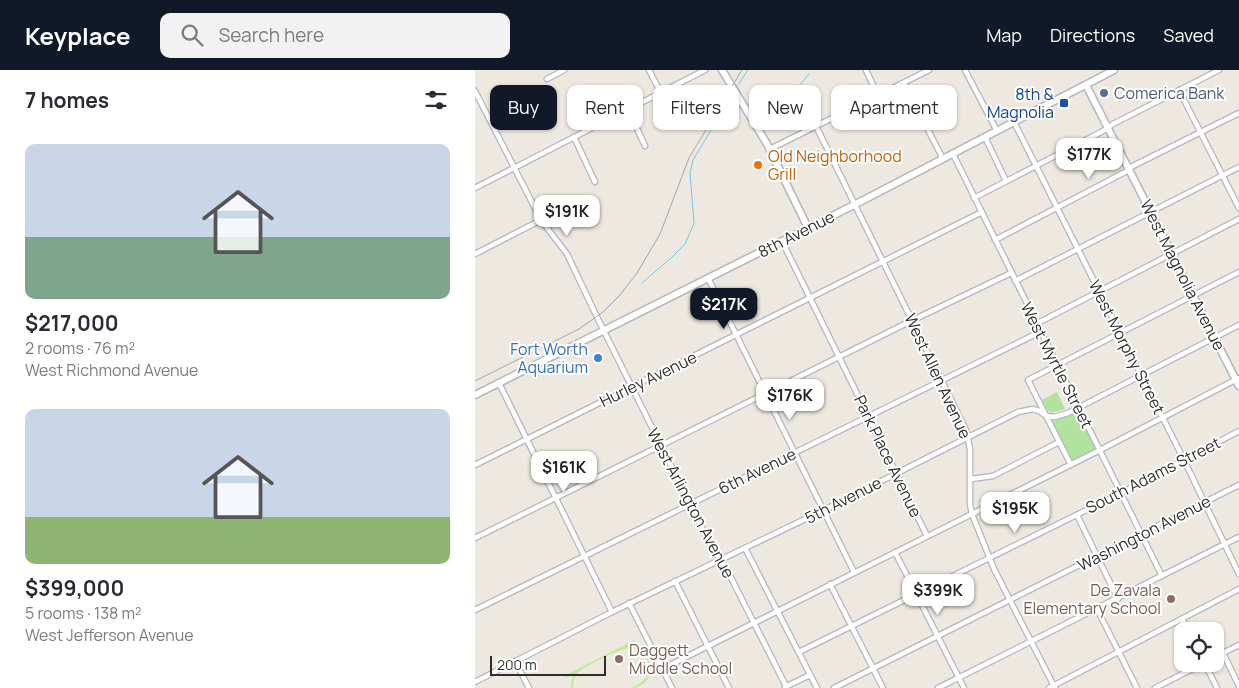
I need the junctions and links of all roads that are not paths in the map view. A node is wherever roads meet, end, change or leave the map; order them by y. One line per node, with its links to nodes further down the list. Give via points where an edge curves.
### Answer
1 (564, 70): 10 (street)
2 (649, 70): 12 (street)
3 (705, 70): 13 (street)
4 (722, 70): 31 (main road)
5 (866, 70): 14 (street)
6 (929, 70): 11 (street)
7 (965, 70): 26 (street)
8 (1114, 70): 16 (main road, 8th Avenue)
9 (1219, 70): 17 (street)
10 (547, 79)
11 (904, 83): 15 (street); 33 (street)
12 (657, 85)
13 (675, 85)
14 (873, 85)
15 (900, 85)
16 (1085, 85): 20 (main road, 8th Avenue); 21 (main road, West Magnolia Avenue)
17 (1179, 90): 21 (street); 27 (street)
18 (475, 91): 36 (street, West Arlington Avenue)
19 (1239, 113): 27 (street)
20 (1014, 122): 26 (main road, 8th Avenue); 34 (street, West Morphy Street)
21 (1107, 128): 34 (street); 37 (main road, West Magnolia Avenue)
22 (588, 130): 28 (street)
23 (638, 130): 30 (street)
24 (808, 130): 31 (street)
25 (818, 130): 43 (street, West Allen Avenue)
26 (997, 131): 29 (main road, 8th Avenue)
27 (1201, 132): 37 (street); 38 (street)
28 (574, 137): 36 (street); 40 (street)
29 (985, 137): 32 (main road, 8th Avenue); 39 (street)
30 (645, 146)
31 (770, 150): 50 (main road)
32 (953, 154): 33 (main road, 8th Avenue); 42 (street, West Myrtle Street)
33 (943, 159): 43 (main road, 8th Avenue)
34 (1036, 166): 39 (street); 44 (street, West Morphy Street)
35 (1239, 167): 38 (street)
36 (514, 168): 41 (street); 49 (street, West Arlington Avenue)
37 (1129, 170): 44 (street); 47 (main road, West Magnolia Avenue)
38 (1222, 176): 45 (street); 47 (street)
39 (1006, 181): 42 (street)
40 (595, 182)
41 (475, 188)
42 (974, 198): 46 (street, West Myrtle Street)
43 (855, 204): 50 (main road, 8th Avenue); 56 (street, West Allen Avenue)
44 (1057, 207): 51 (street); 53 (street, West Morphy Street)
45 (1239, 208)
46 (982, 212): 51 (street, West Myrtle Street); 56 (street, Hurley Avenue)
47 (1151, 212): 53 (street); 54 (main road, West Magnolia Avenue)
48 (1239, 219): 54 (street)
49 (541, 220): 55 (street); 67 (street, West Arlington Avenue, via 567,254)
50 (808, 228): 52 (main road, 8th Avenue)
51 (995, 240): 58 (street, West Myrtle Street)
52 (782, 241): 59 (main road, 8th Avenue); 63 (street, Park Place Avenue)
53 (1078, 249): 60 (street); 61 (street, West Morphy Street)
54 (1172, 253): 61 (street); 62 (main road, West Magnolia Avenue)
55 (475, 254)
56 (884, 262): 63 (street, Hurley Avenue); 64 (street, West Allen Avenue)
57 (1239, 272): 62 (street)
58 (1011, 273): 60 (street, West Myrtle Street); 64 (street)
59 (709, 278): 67 (main road, 8th Avenue); 70 (street)
60 (1015, 281): 65 (street, West Myrtle Street)
61 (1099, 290): 65 (street); 69 (street, West Morphy Street)
62 (1193, 296): 69 (street); 71 (main road, West Magnolia Avenue)
63 (810, 298): 70 (street, Hurley Avenue); 72 (street, Park Place Avenue)
64 (913, 320): 72 (street); 75 (street, West Allen Avenue)
65 (1036, 324): 68 (street, West Myrtle Street)
66 (1239, 325): 71 (street, 5th Avenue)
67 (603, 330): 77 (main road, 8th Avenue); 78 (street, West Arlington Avenue)
68 (1040, 332): 73 (street, West Myrtle Street); 75 (street, 6th Avenue)
69 (1120, 333): 73 (street); 74 (street, West Morphy Street)
70 (737, 335): 78 (street, Hurley Avenue); 79 (street)
71 (1215, 338): 74 (street, 5th Avenue); 76 (main road, West Magnolia Avenue)
72 (839, 357): 79 (street); 82 (street, Park Place Avenue)
73 (1057, 365): 81 (street, West Myrtle Street); 83 (street, via 1028,380)
74 (1141, 375): 81 (street, 5th Avenue); 84 (street, West Morphy Street)
75 (942, 380): 82 (street, 6th Avenue); 86 (street, West Allen Avenue)
76 (1238, 381): 84 (street)
77 (499, 382): 80 (main road, 8th Avenue); 87 (street)
78 (631, 387): 87 (street, Hurley Avenue); 89 (street, West Arlington Avenue)
79 (766, 393): 89 (street); 91 (street)
80 (475, 395)
81 (1079, 408): 83 (street, 5th Avenue, via 1061,416); 90 (street, West Myrtle Street)
82 (868, 416): 91 (street, 6th Avenue); 95 (street, Park Place Avenue)
83 (1046, 416): 86 (street, 5th Avenue, via 1039,411 1018,412); 88 (street)
84 (1163, 417): 90 (street); 92 (street, West Morphy Street)
85 (1239, 431): 92 (street, South Adams Street)
86 (968, 438): 95 (street, 5th Avenue); 96 (street, West Allen Avenue)
87 (527, 439): 94 (street, Hurley Avenue); 99 (street)
88 (1059, 442): 93 (street); 96 (street, via 993,476)
89 (661, 445): 99 (street); 101 (street, West Arlington Avenue)
90 (1100, 450): 93 (street); 98 (street, West Myrtle Street)
91 (795, 452): 101 (street, 6th Avenue); 102 (street)
92 (1184, 460): 98 (street, South Adams Street); 100 (street, West Morphy Street)
93 (1071, 464): 103 (street)
94 (475, 465)
95 (896, 473): 102 (street, 5th Avenue); 106 (street, Park Place Avenue)
96 (971, 479): 103 (street, West Allen Avenue)
97 (1239, 485): 100 (street, Washington Avenue)
98 (1121, 493): 104 (street, South Adams Street); 105 (street, West Myrtle Street)
99 (555, 498): 108 (street); 112 (street)
100 (1204, 502): 105 (street, Washington Avenue); 109 (street, West Morphy Street)
101 (690, 504): 112 (street, 6th Avenue); 114 (street, West Arlington Avenue, via 715,554)
102 (823, 510): 110 (street, 5th Avenue); 116 (street)
103 (972, 514): 106 (street); 115 (street, West Allen Avenue)
104 (1077, 515): 113 (street); 115 (street, South Adams Street)
105 (1141, 534): 113 (street, Washington Avenue); 118 (street, West Myrtle Street)
106 (927, 536): 111 (street)
107 (1239, 537): 109 (street)
108 (475, 538)
109 (1224, 545): 117 (street, West Morphy Street); 118 (street)
110 (745, 548): 114 (street, 5th Avenue); 128 (street)
111 (895, 552): 116 (street); 122 (street)
112 (585, 556): 127 (street, 6th Avenue); 129 (street)
113 (1097, 557): 123 (street); 124 (street, Washington Avenue)
114 (721, 558): 119 (street, 5th Avenue); 132 (street, West Arlington Avenue)
115 (989, 558): 122 (street, South Adams Street); 124 (street, West Allen Avenue)
116 (854, 572): 120 (street)
117 (1239, 574)
118 (1162, 576): 123 (street)
119 (675, 581): 125 (street, 5th Avenue); 137 (street)
120 (830, 584): 128 (street); 133 (street)
121 (1239, 590): 130 (street)
122 (916, 595): 133 (street, South Adams Street); 134 (street)
123 (1118, 598): 126 (street)
124 (1010, 601): 134 (street, Washington Avenue); 135 (street, West Allen Avenue)
125 (629, 603): 129 (street, 5th Avenue); 144 (street)
126 (1097, 609): 135 (street); 138 (street)
127 (475, 610)
128 (777, 611): 132 (street); 139 (street)
129 (612, 612): 142 (street, 5th Avenue)
130 (1182, 619): 131 (street); 138 (street)
131 (1184, 622)
132 (754, 623): 137 (street); 156 (street, West Arlington Avenue)
133 (852, 627): 139 (street, South Adams Street); 143 (street)
134 (937, 637): 143 (street, Washington Avenue); 148 (street)
135 (1031, 642): 148 (street); 151 (street, West Allen Avenue)
136 (1239, 645): 140 (street)
137 (708, 646): 144 (street); 155 (street)
138 (1118, 651): 151 (street); 162 (street)
139 (799, 652): 147 (street)
140 (1224, 652)
141 (1224, 655): 150 (street)
142 (515, 661): 149 (street, 5th Avenue); 153 (street)
143 (873, 668): 158 (street, Washington Avenue); 159 (street)
144 (662, 669): 154 (street)
145 (1188, 672): 163 (street)
146 (1208, 672): 164 (street)
147 (810, 674): 156 (street); 157 (street)
148 (958, 677): 160 (street); 161 (street)
149 (475, 681): 152 (street)
150 (1239, 686)
151 (1052, 687)
152 (479, 688)
153 (529, 688)
154 (672, 688)
155 (729, 688)
156 (785, 688)
157 (817, 688)
158 (834, 688)
159 (883, 688)
160 (938, 688)
161 (963, 688)
162 (1137, 688)
163 (1155, 688)
164 (1217, 688)

